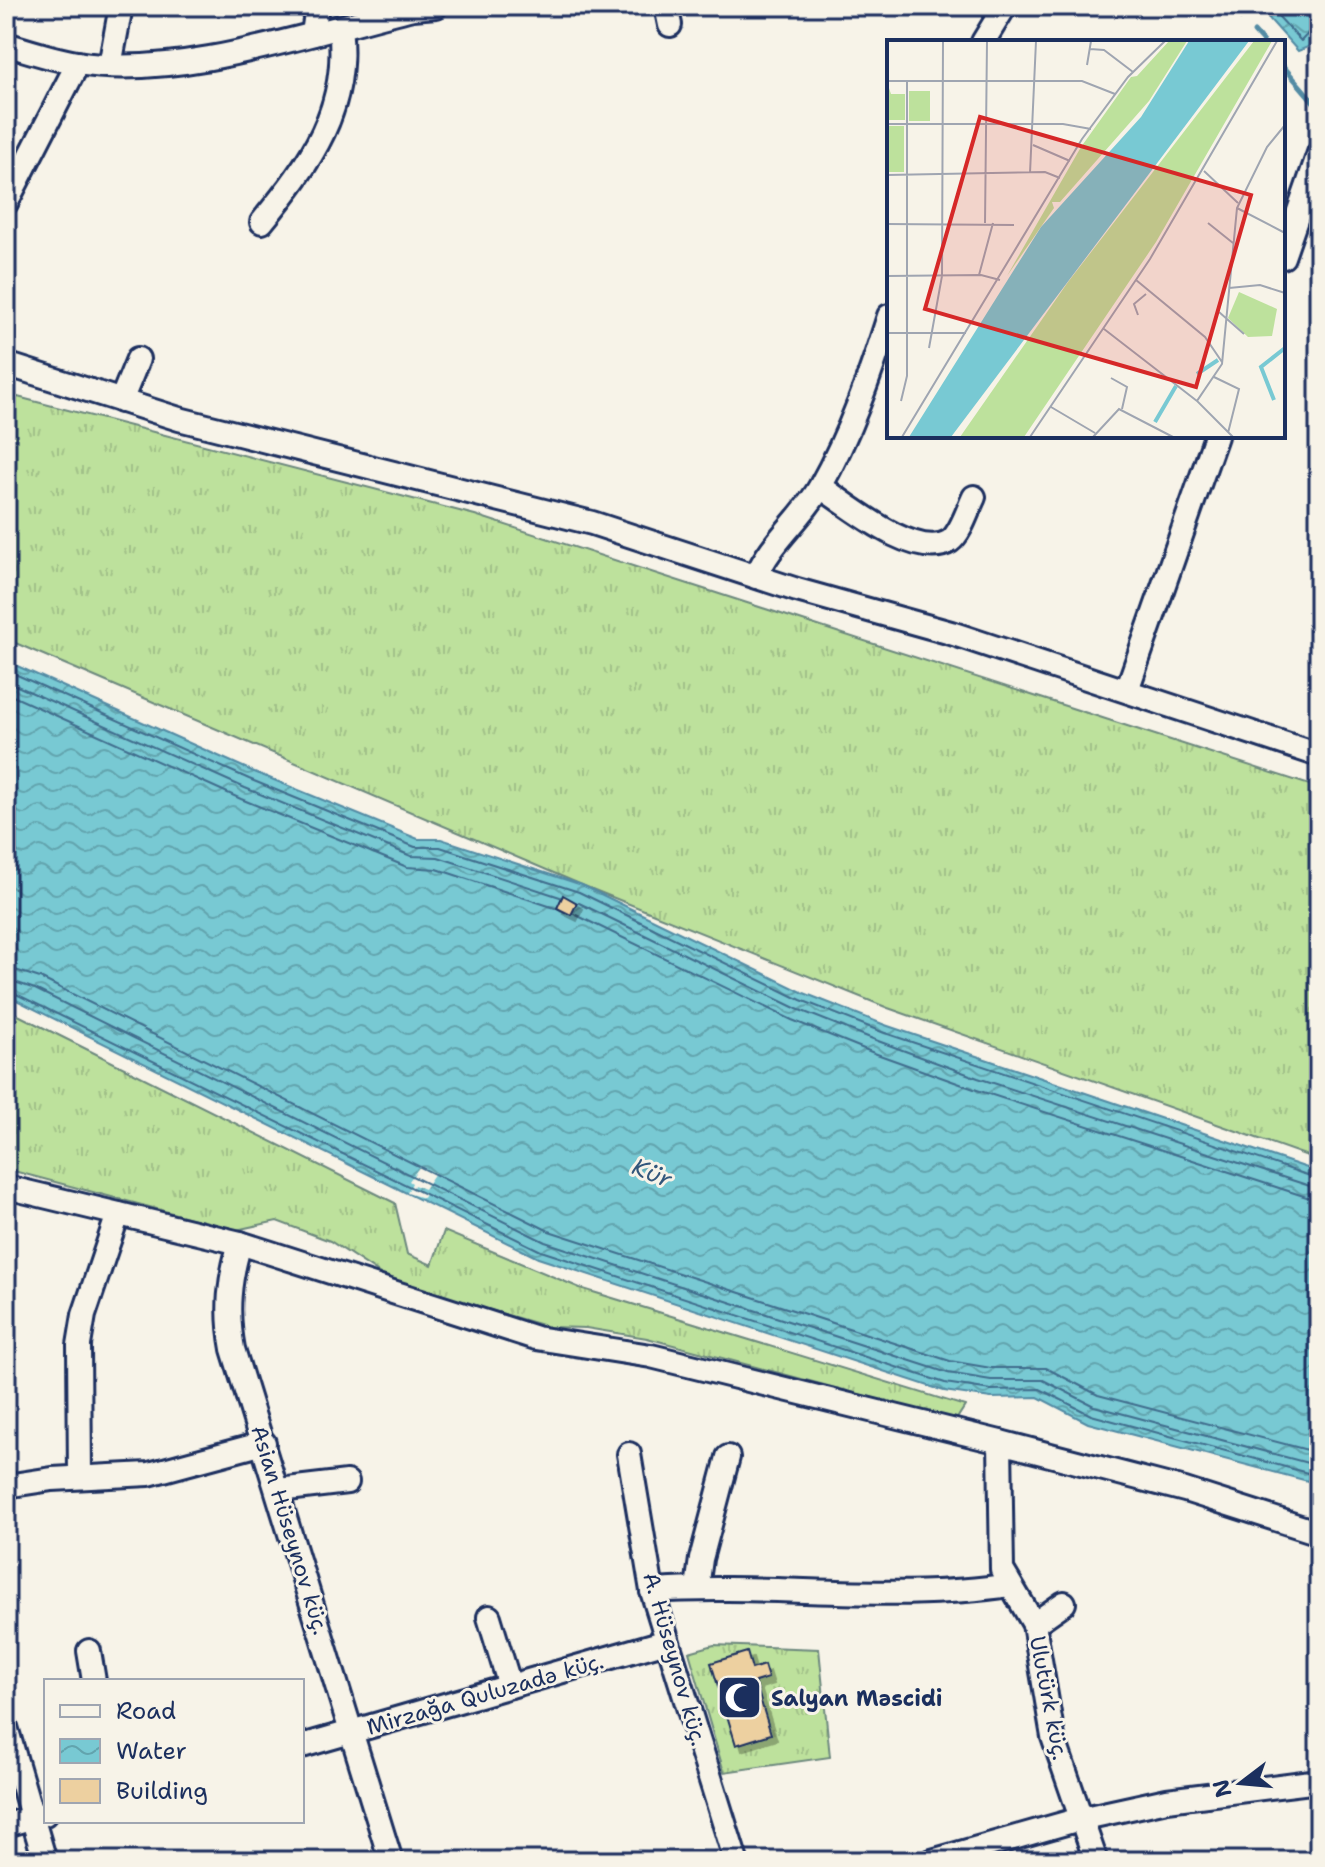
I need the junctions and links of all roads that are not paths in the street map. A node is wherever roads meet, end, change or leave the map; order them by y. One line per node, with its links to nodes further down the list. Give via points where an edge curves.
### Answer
1 (121, 6): 10 (street)
2 (317, 6): 6 (street)
3 (436, 6): 5 (street)
4 (1005, 6): 7 (street)
5 (340, 27): 6 (street); 13 (street, via 343,72 332,115 293,184)
6 (313, 34): 10 (street, via 212,57)
7 (984, 40)
8 (6, 44): 9 (street)
9 (78, 63): 10 (street); 12 (street)
10 (110, 66)
11 (1319, 153): 14 (street)
12 (6, 203)
13 (262, 222)
14 (1285, 251)
15 (887, 322): 20 (street)
16 (138, 359): 18 (street)
17 (6, 364): 18 (street)
18 (121, 401): 22 (street, via 592,523)
19 (1215, 438): 23 (street)
20 (821, 487): 21 (street, via 912,543 946,543 953,538); 22 (street, via 769,552)
21 (974, 497)
22 (756, 577): 23 (street)
23 (1127, 690): 24 (street)
24 (1319, 755)
25 (6, 1187): 26 (street)
26 (118, 1214): 27 (street); 32 (street, via 79,1345)
27 (240, 1243): 28 (street, via 536,1338 651,1356); 29 (street, Asian Hüseynov küç., via 230,1275 229,1327)
28 (1000, 1442): 36 (street, via 1185,1490); 37 (street, Ulutürk küç., via 999,1546)
29 (264, 1443): 32 (street, via 149,1474); 35 (street, Asian Hüseynov küç.)
30 (629, 1454): 39 (street, A. Hüseynov küç.)
31 (728, 1457): 38 (street)
32 (80, 1477): 34 (street)
33 (347, 1482): 35 (street)
34 (6, 1486)
35 (279, 1490): 48 (street, Asian Hüseynov küç.)
36 (1319, 1533)
37 (1010, 1585): 38 (street, via 953,1591); 42 (street, Ulutürk küç.)
38 (697, 1588): 39 (street)
39 (652, 1591): 43 (street, A. Hüseynov küç.)
40 (1064, 1603): 42 (street)
41 (489, 1617): 46 (street)
42 (1034, 1624): 52 (street, Ulutürk küç., via 1053,1737)
43 (667, 1641): 46 (street, Mirzağa Quluzadə küç.); 56 (street, A. Hüseynov küç.)
44 (89, 1651): 45 (street)
45 (94, 1679)
46 (510, 1686): 48 (street, Mirzağa Quluzadə küç.)
47 (6, 1727): 51 (street)
48 (352, 1733): 49 (street, Mirzağa Quluzadə küç.); 55 (street, Asian Hüseynov küç.)
49 (304, 1745)
50 (1319, 1781): 52 (street, via 1167,1800)
51 (39, 1816): 53 (street); 54 (street)
52 (1080, 1819): 57 (street); 58 (street, Ulutürk küç.)
53 (6, 1825)
54 (45, 1861)
55 (391, 1861)
56 (736, 1861)
57 (932, 1861)
58 (1096, 1861)

